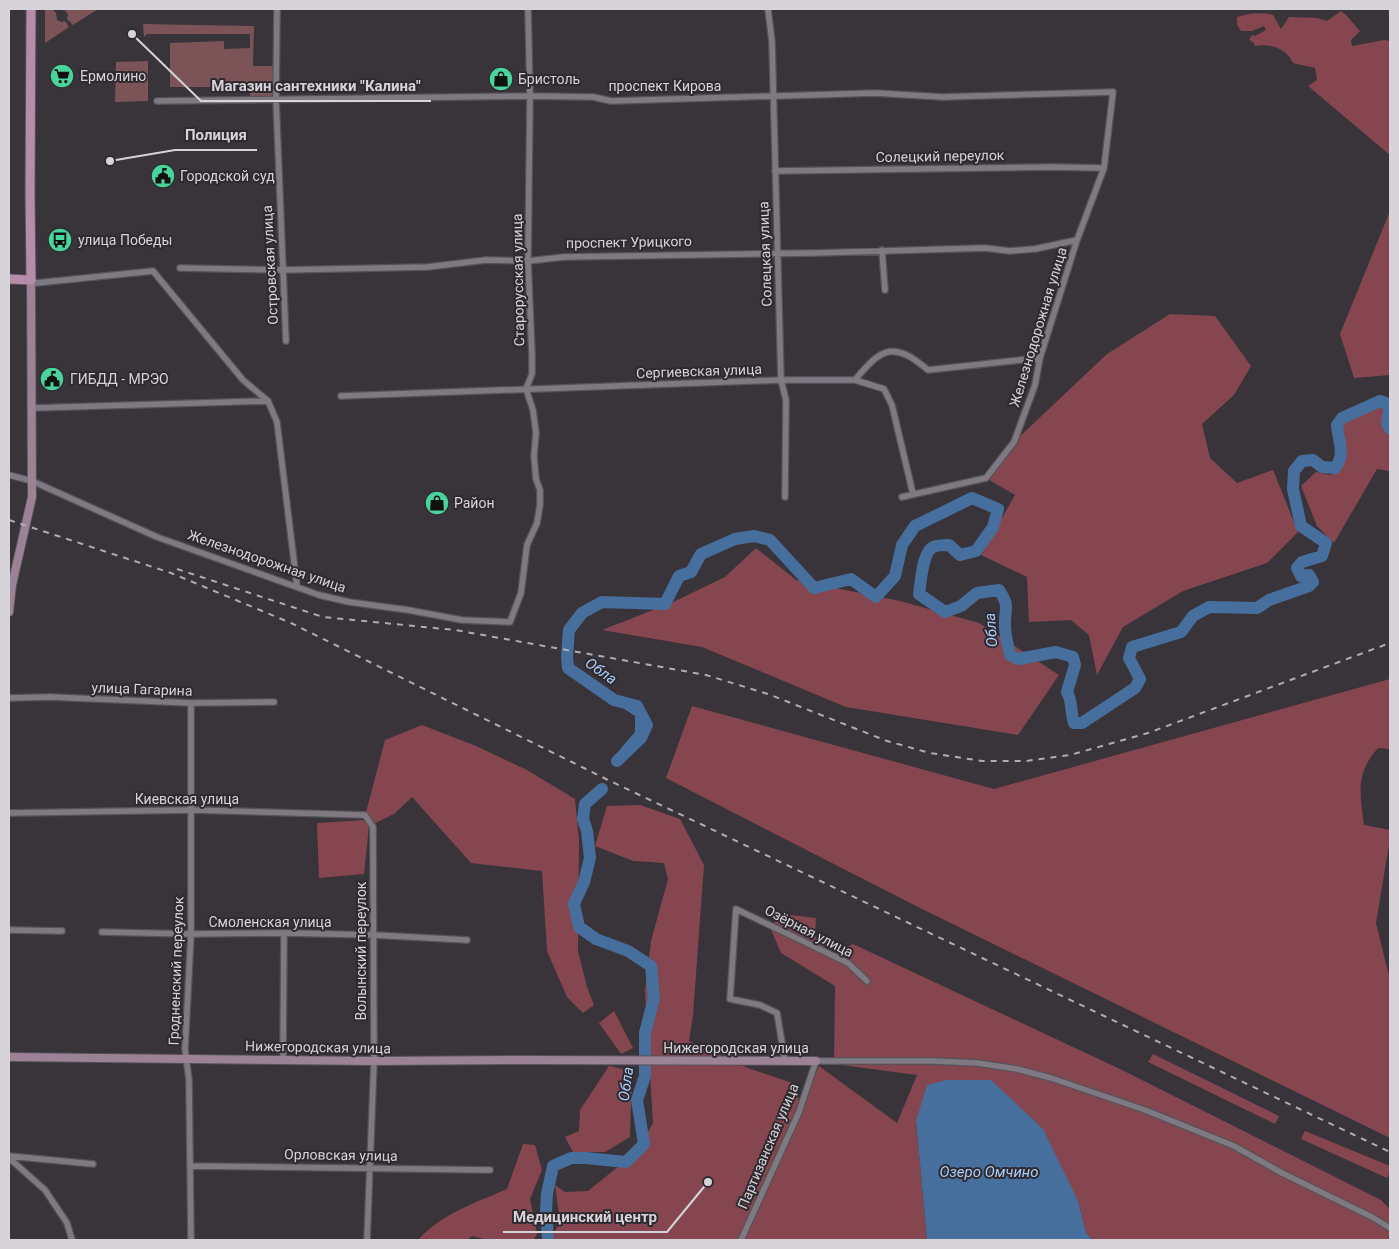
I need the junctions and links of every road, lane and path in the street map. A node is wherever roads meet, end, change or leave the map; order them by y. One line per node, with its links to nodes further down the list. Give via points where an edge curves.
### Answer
1 (31, 9): 19 (main road)
2 (277, 9): 9 (street, Островская улица)
3 (528, 9): 6 (street, Старорусская улица)
4 (768, 9): 7 (street, Солецкая улица)
5 (1113, 92): 7 (street, проспект Кирова); 10 (street, Железнодорожная улица)
6 (530, 96): 7 (street, проспект Кирова, via 593,97 611,101); 9 (street, проспект Кирова); 15 (street, Старорусская улица)
7 (773, 97): 11 (street, Солецкая улица)
8 (157, 100): 9 (street, проспект Кирова)
9 (276, 100): 17 (street, Островская улица)
10 (1104, 168): 11 (street, Солецкий переулок); 12 (street, Железнодорожная улица)
11 (775, 171): 14 (street, Солецкая улица)
12 (1077, 240): 13 (street, проспект Урицкого, via 1010,251 985,248); 22 (street, Железнодорожная улица)
13 (882, 250): 14 (street, проспект Урицкого); 20 (street)
14 (777, 252): 15 (street, проспект Урицкого, via 564,256); 23 (street, Солецкая улица)
15 (528, 261): 17 (street, проспект Урицкого, via 486,260 428,267); 25 (street, Старорусская улица, via 532,374)
16 (180, 268): 17 (street, проспект Урицкого)
17 (282, 270): 21 (street, Островская улица)
18 (9, 279): 19 (main road)
19 (31, 280): 27 (street, via 36,283 153,271 243,380); 28 (street)
20 (885, 290)
21 (286, 341)
22 (1040, 358): 24 (street, via 928,370 900,351 880,354); 31 (street, Железнодорожная улица, via 1035,385 1014,442 986,478)
23 (781, 380): 24 (street, Сергиевская улица); 25 (street, Сергиевская улица); 32 (street, Солецкая улица, via 786,400)
24 (855, 380): 31 (street, Сергиевская улица, via 884,389 892,405)
25 (526, 389): 26 (street, Сергиевская улица); 34 (street, Железнодорожная улица, via 536,433 534,456 540,505 537,523 527,545 521,593 510,622 462,620 349,602)
26 (341, 396)
27 (268, 401): 28 (street); 34 (street, via 277,422)
28 (33, 408): 30 (street)
29 (9, 475): 30 (street, Железнодорожная улица)
30 (32, 481): 34 (street, Железнодорожная улица, via 157,537); 35 (street, via 32,497)
31 (913, 494): 33 (street, Железнодорожная улица)
32 (785, 497)
33 (902, 497)
34 (297, 586)
35 (9, 612)
36 (9, 698): 38 (street, улица Гагарина)
37 (274, 702): 38 (street, улица Гагарина)
38 (191, 703): 39 (street, Гродненский переулок)
39 (192, 810): 40 (street, Киевская улица); 41 (street, Киевская улица); 46 (street, Гродненский переулок)
40 (9, 812)
41 (365, 815): 47 (street, Волынский переулок, via 373,827)
42 (9, 930): 43 (street)
43 (62, 931)
44 (102, 932): 46 (street, Смоленская улица)
45 (284, 933): 46 (street, Смоленская улица); 47 (street, Смоленская улица); 52 (street)
46 (191, 934): 51 (street, Гродненский переулок)
47 (374, 935): 48 (street, Смоленская улица); 53 (street, Волынский переулок)
48 (467, 940)
49 (867, 981): 54 (street, Озёрная улица, via 848,963 736,908 730,998 777,1013)
50 (9, 1057): 51 (street, Нижегородская улица)
51 (185, 1058): 52 (street, Нижегородская улица); 58 (street, Гродненский переулок)
52 (283, 1060): 53 (street, Нижегородская улица)
53 (374, 1061): 54 (street, Нижегородская улица); 59 (street, Волынский переулок)
54 (785, 1061): 55 (street, Нижегородская улица)
55 (816, 1061): 61 (street, via 977,1063 1051,1078 1145,1110 1234,1146); 65 (street, Партизанская улица, via 799,1112)
56 (9, 1157): 57 (street); 62 (street, via 45,1190 66,1223)
57 (93, 1164)
58 (191, 1166): 59 (street, Орловская улица); 63 (street, Гродненский переулок)
59 (371, 1168): 60 (street, Орловская улица); 64 (street, Волынский переулок)
60 (490, 1170)
61 (1390, 1228)
62 (72, 1240)
63 (191, 1240)
64 (367, 1240)
65 (741, 1240)

